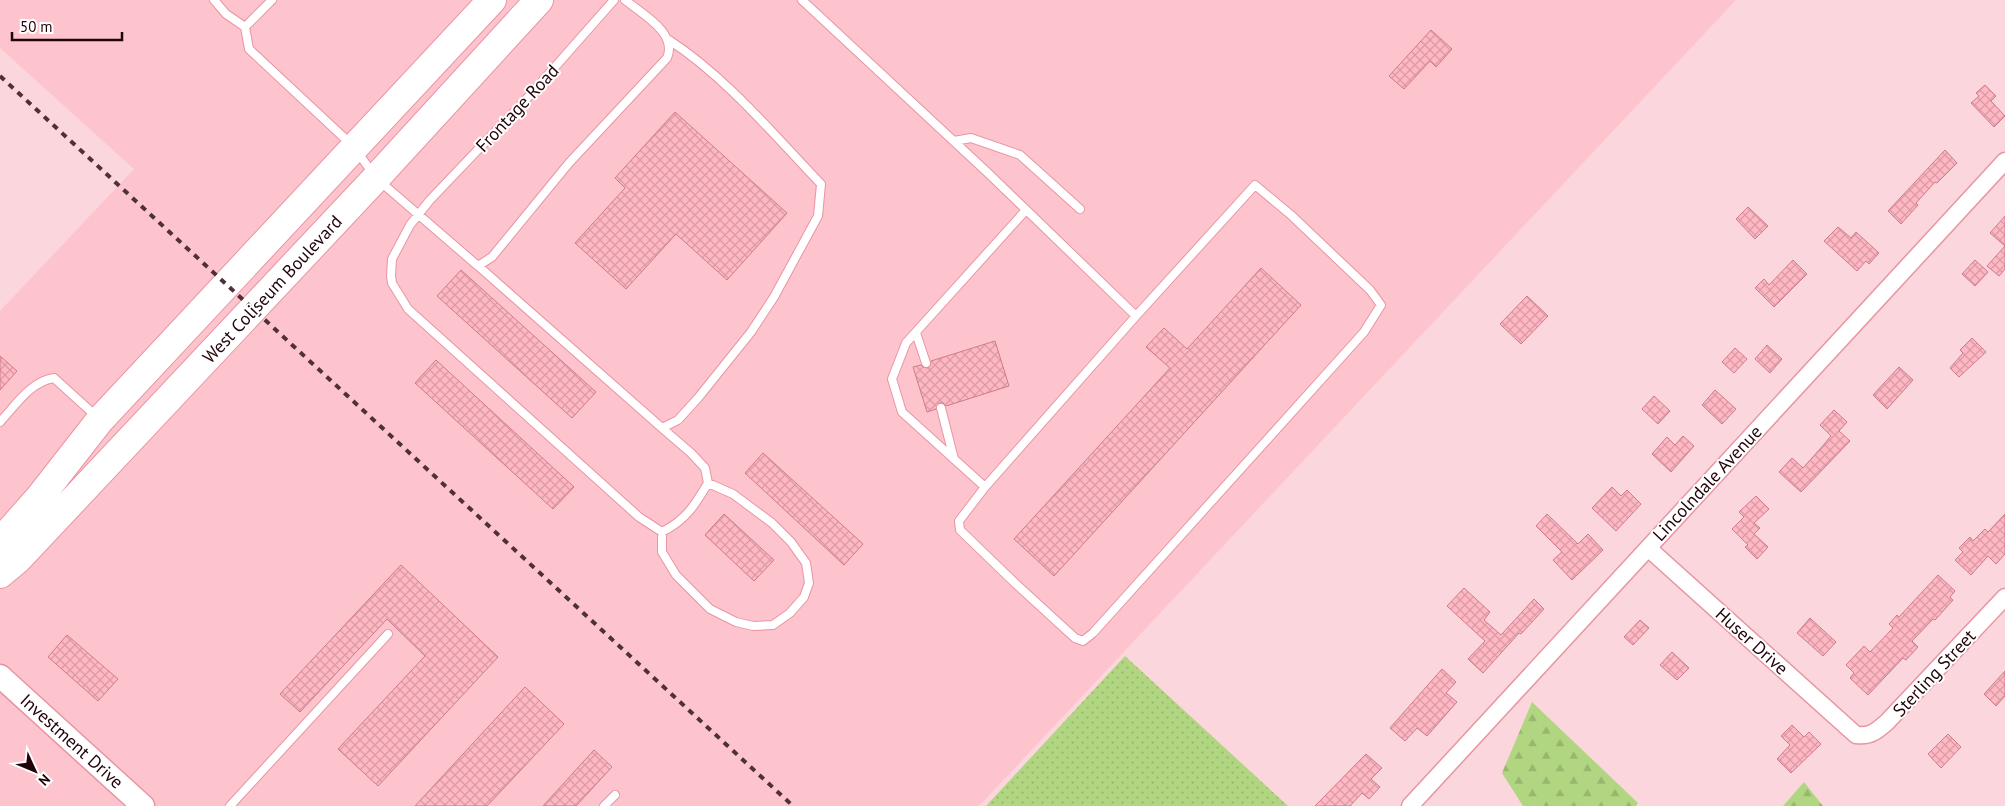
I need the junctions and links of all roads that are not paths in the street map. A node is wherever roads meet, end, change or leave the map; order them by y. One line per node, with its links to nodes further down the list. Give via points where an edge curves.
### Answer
1 (214, 0): 8 (lane, via 226,14)
2 (272, 0): 8 (lane)
3 (492, 0): 11 (highway, West Coliseum Boulevard)
4 (540, 0): 13 (highway, West Coliseum Boulevard)
5 (614, 0): 16 (lane, Frontage Road)
6 (625, 0): 9 (lane, via 662,30)
7 (802, 0): 10 (lane)
8 (245, 26): 11 (lane, via 249,49)
9 (669, 40): 17 (lane, via 671,49 667,58 569,163 492,257 478,266); 24 (lane, via 726,84 822,184 818,216 751,332 678,420)
10 (954, 141): 14 (lane, via 971,138 1020,154); 15 (lane)
11 (354, 147): 13 (lane); 22 (highway, West Coliseum Boulevard)
12 (2005, 161): 30 (street, Lincolndale Avenue)
13 (376, 178): 16 (lane); 31 (highway, West Coliseum Boulevard, via 18,559)
14 (1080, 209)
15 (1026, 210): 18 (lane); 19 (lane)
16 (418, 214): 17 (lane); 28 (lane, Frontage Road, via 392,259 392,283 408,309 639,517)
17 (476, 264): 24 (lane)
18 (1136, 316): 27 (lane); 27 (lane, via 1255,185 1370,290 1381,305 1364,332 1083,641 1075,638 960,530 959,521)
19 (916, 333): 20 (lane); 25 (lane, via 906,343 892,379 902,412)
20 (926, 363)
21 (941, 408): 25 (lane)
22 (100, 420): 23 (lane, via 54,378 44,380 31,389); 29 (highway, West Coliseum Boulevard)
23 (0, 422)
24 (662, 428): 26 (lane, via 705,468)
25 (954, 459): 27 (lane)
26 (708, 483): 28 (lane, via 689,513); 28 (lane, via 733,494 772,523 806,562 809,583 804,597 790,613 772,625 753,626 736,622 710,609 676,575 662,552)
27 (985, 487)
28 (662, 532)
29 (0, 542)
30 (1648, 548): 35 (street, Huser Drive); 40 (street, Lincolndale Avenue)
31 (0, 574)
32 (2005, 597): 35 (street, Sterling Street, via 1887,722 1867,737)
33 (388, 634): 38 (lane)
34 (0, 676): 37 (street, Investment Drive)
35 (1856, 735)
36 (615, 794): 39 (lane)
37 (143, 806)
38 (230, 806)
39 (604, 806)
40 (1410, 806)

